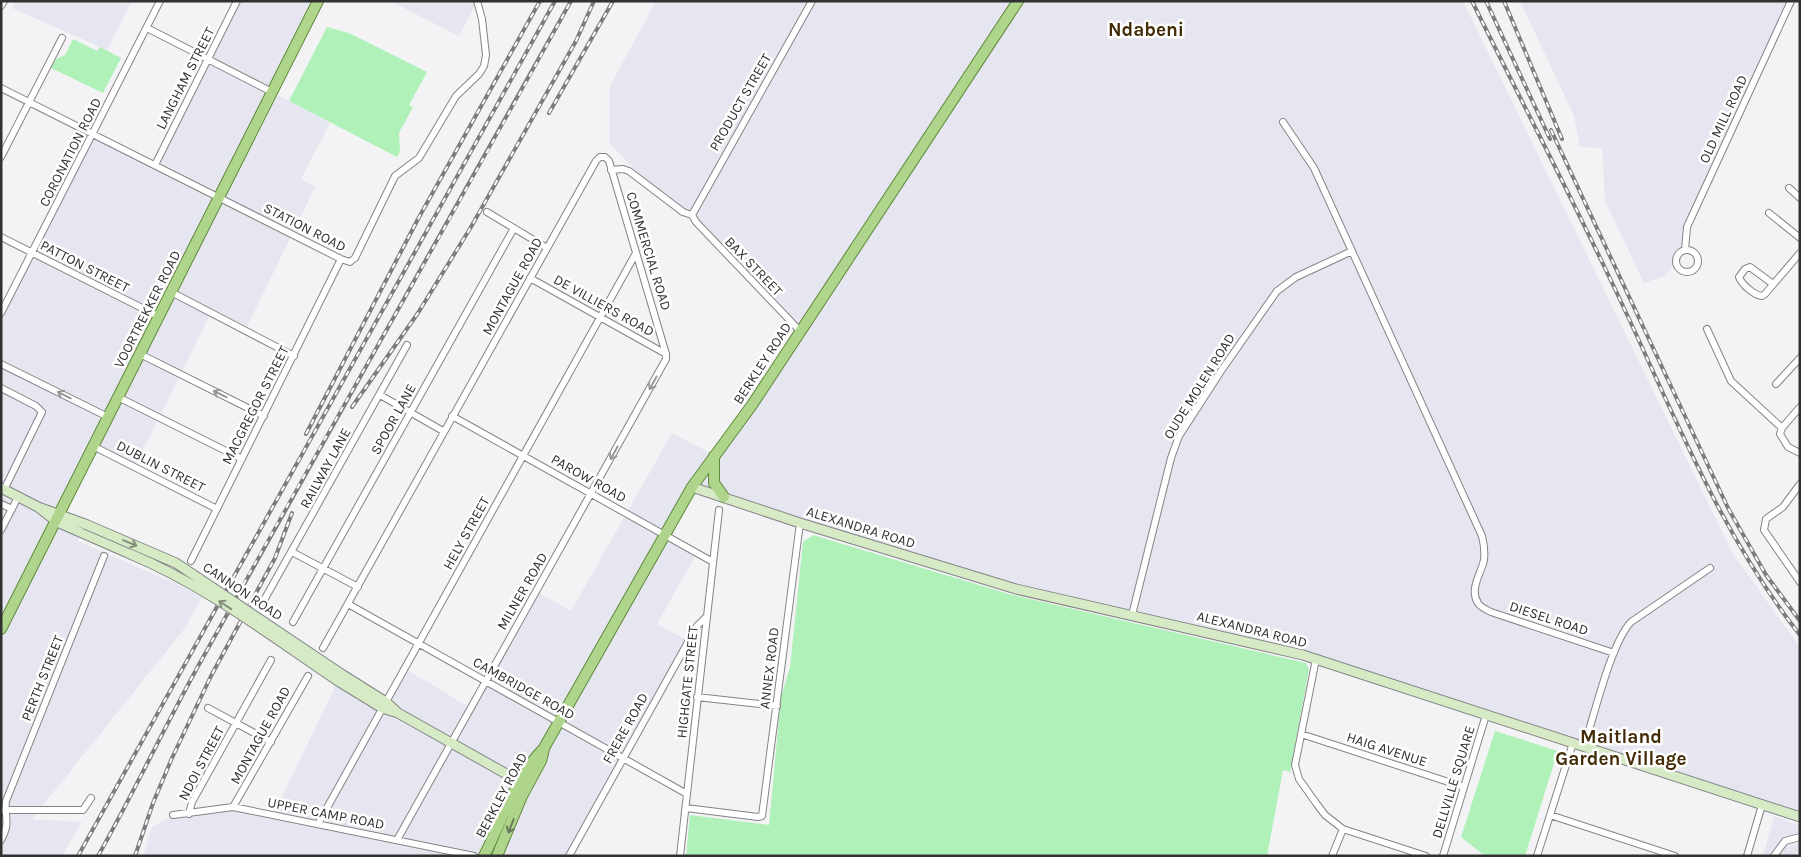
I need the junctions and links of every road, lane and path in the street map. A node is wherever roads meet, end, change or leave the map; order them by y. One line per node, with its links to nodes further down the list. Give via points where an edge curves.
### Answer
1 (4, 1): 9 (street)
2 (160, 1): 10 (street, CORONATION ROAD)
3 (237, 1): 12 (street, LANGHAM STREET)
4 (318, 1): 14 (main road, VOORTREKKER ROAD)
5 (477, 1): 37 (street, STATION ROAD, via 486,55 482,70 454,99 419,158 395,176 354,260)
6 (812, 1): 27 (street, PRODUCT STREET)
7 (1018, 1): 45 (main road, BERKLEY ROAD)
8 (1791, 1): 32 (street, OLD MILL ROAD, via 1688,227)
9 (1, 6)
10 (147, 28): 12 (street); 17 (street, CORONATION ROAD)
11 (62, 38): 15 (street)
12 (208, 60): 14 (street); 20 (street, LANGHAM STREET)
13 (1, 88): 15 (street, STATION ROAD)
14 (272, 92): 23 (main road, VOORTREKKER ROAD)
15 (29, 102): 17 (street, STATION ROAD); 18 (street)
16 (1283, 122): 33 (street, via 1314,168)
17 (92, 134): 20 (street, STATION ROAD); 34 (street, CORONATION ROAD)
18 (1, 157)
19 (605, 157): 21 (street, COMMERCIAL ROAD); 31 (street, MONTAGUE ROAD, via 596,161)
20 (155, 165): 23 (street, STATION ROAD)
21 (611, 170): 27 (street, BAX STREET, via 623,168 630,171 683,212); 36 (street, COMMERCIAL ROAD)
22 (1789, 188): 24 (street)
23 (220, 198): 37 (street, STATION ROAD); 40 (main road, VOORTREKKER ROAD)
24 (1800, 198)
25 (487, 212): 28 (street)
26 (1769, 213): 30 (street)
27 (692, 215): 45 (street, BAX STREET)
28 (514, 228): 31 (street); 57 (street, SPOOR LANE)
29 (1, 237): 34 (street, PATTON STREET)
30 (1800, 238)
31 (547, 248): 38 (street, MONTAGUE ROAD)
32 (1686, 250)
33 (1352, 251): 92 (street, OUDE MOLEN ROAD, via 1296,277 1277,291 1179,436); 98 (street, DIESEL ROAD, via 1482,536 1485,549 1475,585 1478,605)
34 (32, 253): 41 (street, CORONATION ROAD); 42 (street, PATTON STREET)
35 (1800, 253): 39 (street)
36 (636, 254): 43 (street, HELY STREET); 48 (street, COMMERCIAL ROAD)
37 (341, 259): 49 (street, MACGREGOR STREET)
38 (530, 278): 43 (street, DE VILLIERS ROAD); 59 (street, MONTAGUE ROAD)
39 (1772, 284): 39 (street, via 1760,296 1741,282 1740,277 1750,267)
40 (171, 292): 42 (main road, VOORTREKKER ROAD); 49 (street)
41 (1, 313)
42 (158, 316): 47 (main road, VOORTREKKER ROAD)
43 (600, 318): 48 (street, DE VILLIERS ROAD); 66 (street, HELY STREET)
44 (1707, 329): 61 (street, via 1731,381)
45 (800, 331): 65 (main road, BERKLEY ROAD, via 752,405)
46 (407, 345): 54 (street, RAILWAY LANE)
47 (140, 354): 55 (main road, VOORTREKKER ROAD); 58 (street, one-way to 47)
48 (666, 354): 71 (street, MILNER ROAD, one-way to 71)
49 (294, 356): 58 (street, MACGREGOR STREET)
50 (1800, 358): 52 (street)
51 (1, 364): 60 (street, one-way to 51)
52 (1776, 384)
53 (1, 388): 70 (street, via 42,412)
54 (380, 395): 57 (street); 82 (street, RAILWAY LANE)
55 (118, 397): 60 (main road, VOORTREKKER ROAD); 67 (street)
56 (1800, 407): 61 (street)
57 (410, 413): 62 (street); 86 (street, SPOOR LANE)
58 (264, 416): 67 (street, MACGREGOR STREET)
59 (452, 416): 62 (street, MONTAGUE ROAD); 66 (street, PAROW ROAD)
60 (108, 417): 63 (main road, VOORTREKKER ROAD)
61 (1782, 428): 64 (street, via 1782,441)
62 (443, 432): 89 (street, MONTAGUE ROAD)
63 (93, 446): 75 (street, DUBLIN STREET); 78 (main road, VOORTREKKER ROAD)
64 (1800, 453)
65 (714, 455): 69 (main road, BERKLEY ROAD); 73 (main road, via 714,483)
66 (523, 456): 71 (street, PAROW ROAD); 96 (street, HELY STREET)
67 (242, 459): 75 (street, MACGREGOR STREET)
68 (1800, 484): 88 (street, via 1786,503 1766,519 1764,530)
69 (692, 487): 73 (street, ALEXANDRA ROAD); 81 (main road, BERKLEY ROAD)
70 (3, 489): 72 (street, CANNON ROAD)
71 (592, 495): 81 (street, PAROW ROAD); 102 (street, MILNER ROAD)
72 (18, 497): 76 (street); 78 (street, CANNON ROAD)
73 (724, 497): 79 (street, ALEXANDRA ROAD)
74 (1, 504): 76 (street)
75 (217, 508): 84 (street, MACGREGOR STREET)
76 (12, 509): 80 (street)
77 (720, 510): 85 (street, HIGHGATE STREET)
78 (59, 518): 95 (main road, VOORTREKKER ROAD); 104 (street, CANNON ROAD, bridge, via 181,578)
79 (800, 523): 92 (street, ALEXANDRA ROAD, via 1016,588); 105 (street, ANNEX ROAD)
80 (1, 530)
81 (664, 534): 85 (street, PAROW ROAD); 108 (main road, BERKLEY ROAD)
82 (292, 552): 86 (street); 90 (street, RAILWAY LANE)
83 (104, 556): 123 (street, PERTH STREET)
84 (191, 561)
85 (713, 562): 93 (street, HIGHGATE STREET)
86 (324, 568): 89 (street); 94 (street, SPOOR LANE)
87 (1710, 568): 98 (street, via 1631,622 1624,629)
88 (1800, 582)
89 (358, 587): 91 (street, MONTAGUE ROAD)
90 (263, 602)
91 (348, 604): 96 (street, CAMBRIDGE ROAD); 97 (street, MONTAGUE ROAD)
92 (1132, 615): 100 (street, ALEXANDRA ROAD)
93 (707, 616): 103 (street, HIGHGATE STREET); 115 (street, FRERE ROAD, via 697,626)
94 (293, 622)
95 (1, 628)
96 (419, 644): 102 (street, CAMBRIDGE ROAD); 104 (street, HELY STREET)
97 (323, 648)
98 (1614, 652): 114 (street)
99 (271, 660): 109 (street, NDOI STREET)
100 (1316, 660): 107 (street, ALEXANDRA ROAD); 110 (street)
101 (308, 676): 111 (street, MONTAGUE ROAD)
102 (486, 681): 108 (street, CAMBRIDGE ROAD); 113 (street, MILNER ROAD)
103 (698, 697): 105 (street); 118 (street, HIGHGATE STREET)
104 (384, 705): 113 (street, CANNON ROAD); 128 (street, HELY STREET)
105 (777, 706): 122 (street, ANNEX ROAD, via 762,816)
106 (208, 708): 109 (street, NDOI STREET)
107 (1486, 714): 112 (street, ALEXANDRA ROAD); 117 (street, DELLVILLE SQUARE)
108 (559, 722): 115 (street, CAMBRIDGE ROAD); 116 (main road, BERKLEY ROAD, via 544,748 541,761)
109 (236, 724): 111 (street, NDOI STREET); 124 (street, NDOI STREET, via 192,802)
110 (1302, 734): 117 (street, HAIG AVENUE); 129 (street, via 1296,772 1325,814)
111 (270, 742): 121 (street, MONTAGUE ROAD)
112 (1573, 743): 114 (street, ALEXANDRA ROAD); 126 (street)
113 (451, 744): 116 (street, CANNON ROAD); 132 (street, MILNER ROAD)
114 (1584, 747): 120 (street, ALEXANDRA ROAD)
115 (622, 758): 118 (street, CAMBRIDGE ROAD); 136 (street, FRERE ROAD)
116 (524, 784): 134 (main road, BERKLEY ROAD); 135 (main road, BERKLEY ROAD, one-way to 135)
117 (1464, 787): 140 (street, DELLVILLE SQUARE)
118 (687, 794): 122 (street, HIGHGATE STREET)
119 (91, 798): 123 (street, via 83,810)
120 (1762, 805): 127 (street, ALEXANDRA ROAD); 143 (street)
121 (233, 807): 124 (street, UPPER CAMP ROAD); 128 (street, UPPER CAMP ROAD)
122 (686, 808): 137 (street, HIGHGATE STREET)
123 (3, 810): 131 (street, PERTH STREET, via 8,821)
124 (189, 814): 125 (street, UPPER CAMP ROAD)
125 (173, 815)
126 (1550, 815): 141 (street); 142 (street)
127 (1800, 817)
128 (318, 824): 132 (street, UPPER CAMP ROAD)
129 (1343, 829): 138 (street); 139 (street)
130 (1800, 837): 144 (street, via 1785,841)
131 (1, 840)
132 (396, 840): 133 (street, UPPER CAMP ROAD)
133 (474, 856)
134 (484, 856)
135 (497, 856)
136 (569, 856)
137 (680, 856)
138 (1332, 856)
139 (1426, 856)
140 (1443, 856)
141 (1537, 856)
142 (1675, 856)
143 (1747, 856)
144 (1774, 856)

